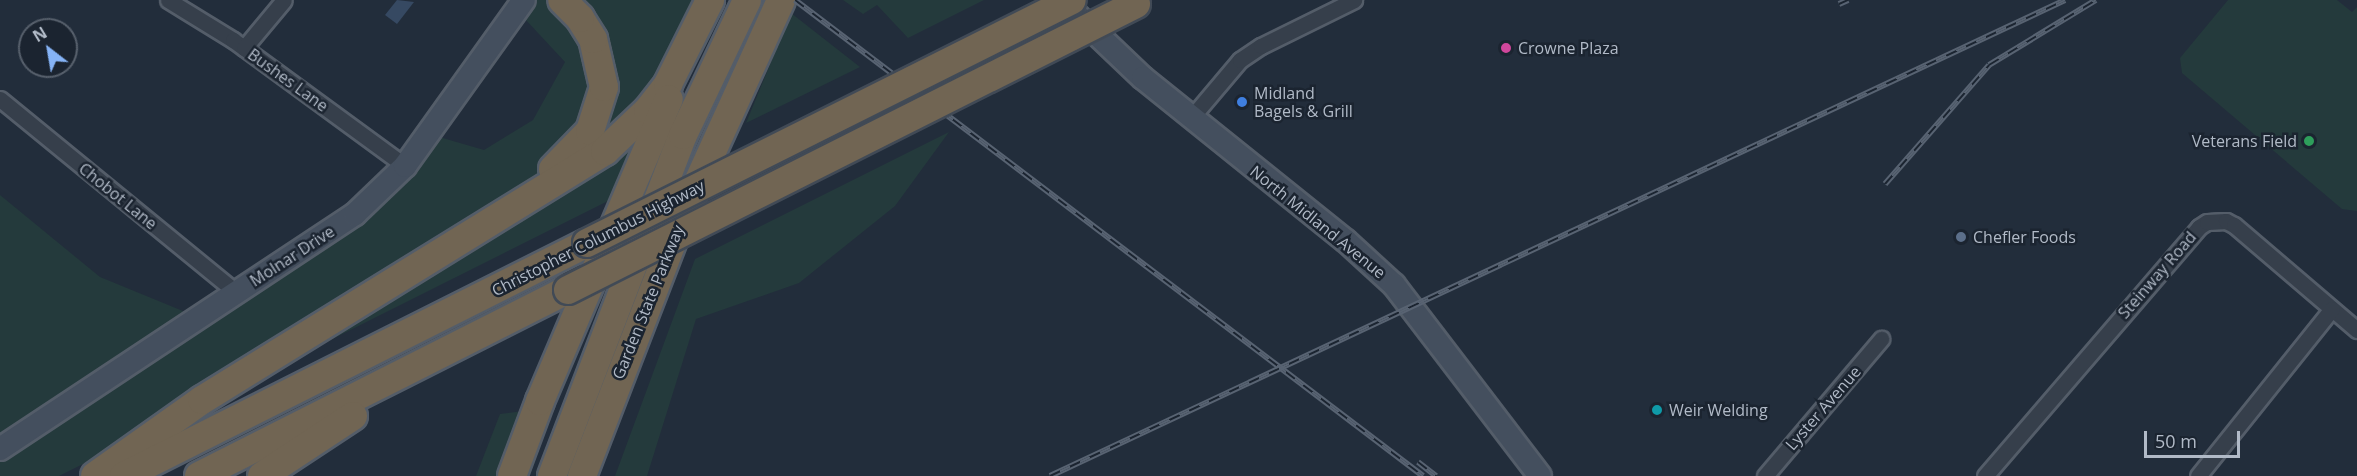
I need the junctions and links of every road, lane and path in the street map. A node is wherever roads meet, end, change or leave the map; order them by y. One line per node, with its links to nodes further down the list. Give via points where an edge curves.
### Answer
1 (168, 0): 12 (street, Bushes Lane)
2 (284, 0): 12 (street)
3 (524, 0): 15 (street, Molnar Drive)
4 (562, 0): 19 (highway, via 580,18 601,63 604,87 590,131 571,154 529,188)
5 (711, 0): 19 (highway, via 668,84 648,110 612,144); 27 (highway, via 561,351)
6 (747, 0): 28 (highway, Garden State Parkway, via 682,135)
7 (781, 0): 29 (highway, Garden State Parkway, via 679,224)
8 (1061, 0): 14 (street, North Midland Avenue)
9 (1072, 0): 24 (highway, Christopher Columbus Highway, bridge)
10 (1354, 0): 14 (street, via 1240,60)
11 (1140, 2): 21 (highway, Christopher Columbus Highway, bridge)
12 (244, 48): 15 (street, Bushes Lane)
13 (0, 99): 16 (street, Chobot Lane)
14 (1191, 118): 30 (street, North Midland Avenue, via 1346,241 1394,285)
15 (405, 166): 16 (street, Molnar Drive, via 355,214)
16 (237, 293): 22 (street, Molnar Drive)
17 (2332, 309): 18 (street, Steinway Road); 32 (street, Steinway Road, via 2234,225 2207,222); 33 (street)
18 (2357, 330)
19 (304, 335): 23 (highway, via 154,432)
20 (1881, 339): 31 (street, Lyster Avenue)
21 (460, 345): 25 (highway, Christopher Columbus Highway); 26 (highway)
22 (0, 450)
23 (94, 476)
24 (124, 476)
25 (199, 476)
26 (262, 476)
27 (512, 476)
28 (552, 476)
29 (582, 476)
30 (1540, 476)
31 (1765, 476)
32 (1985, 476)
33 (2198, 476)

